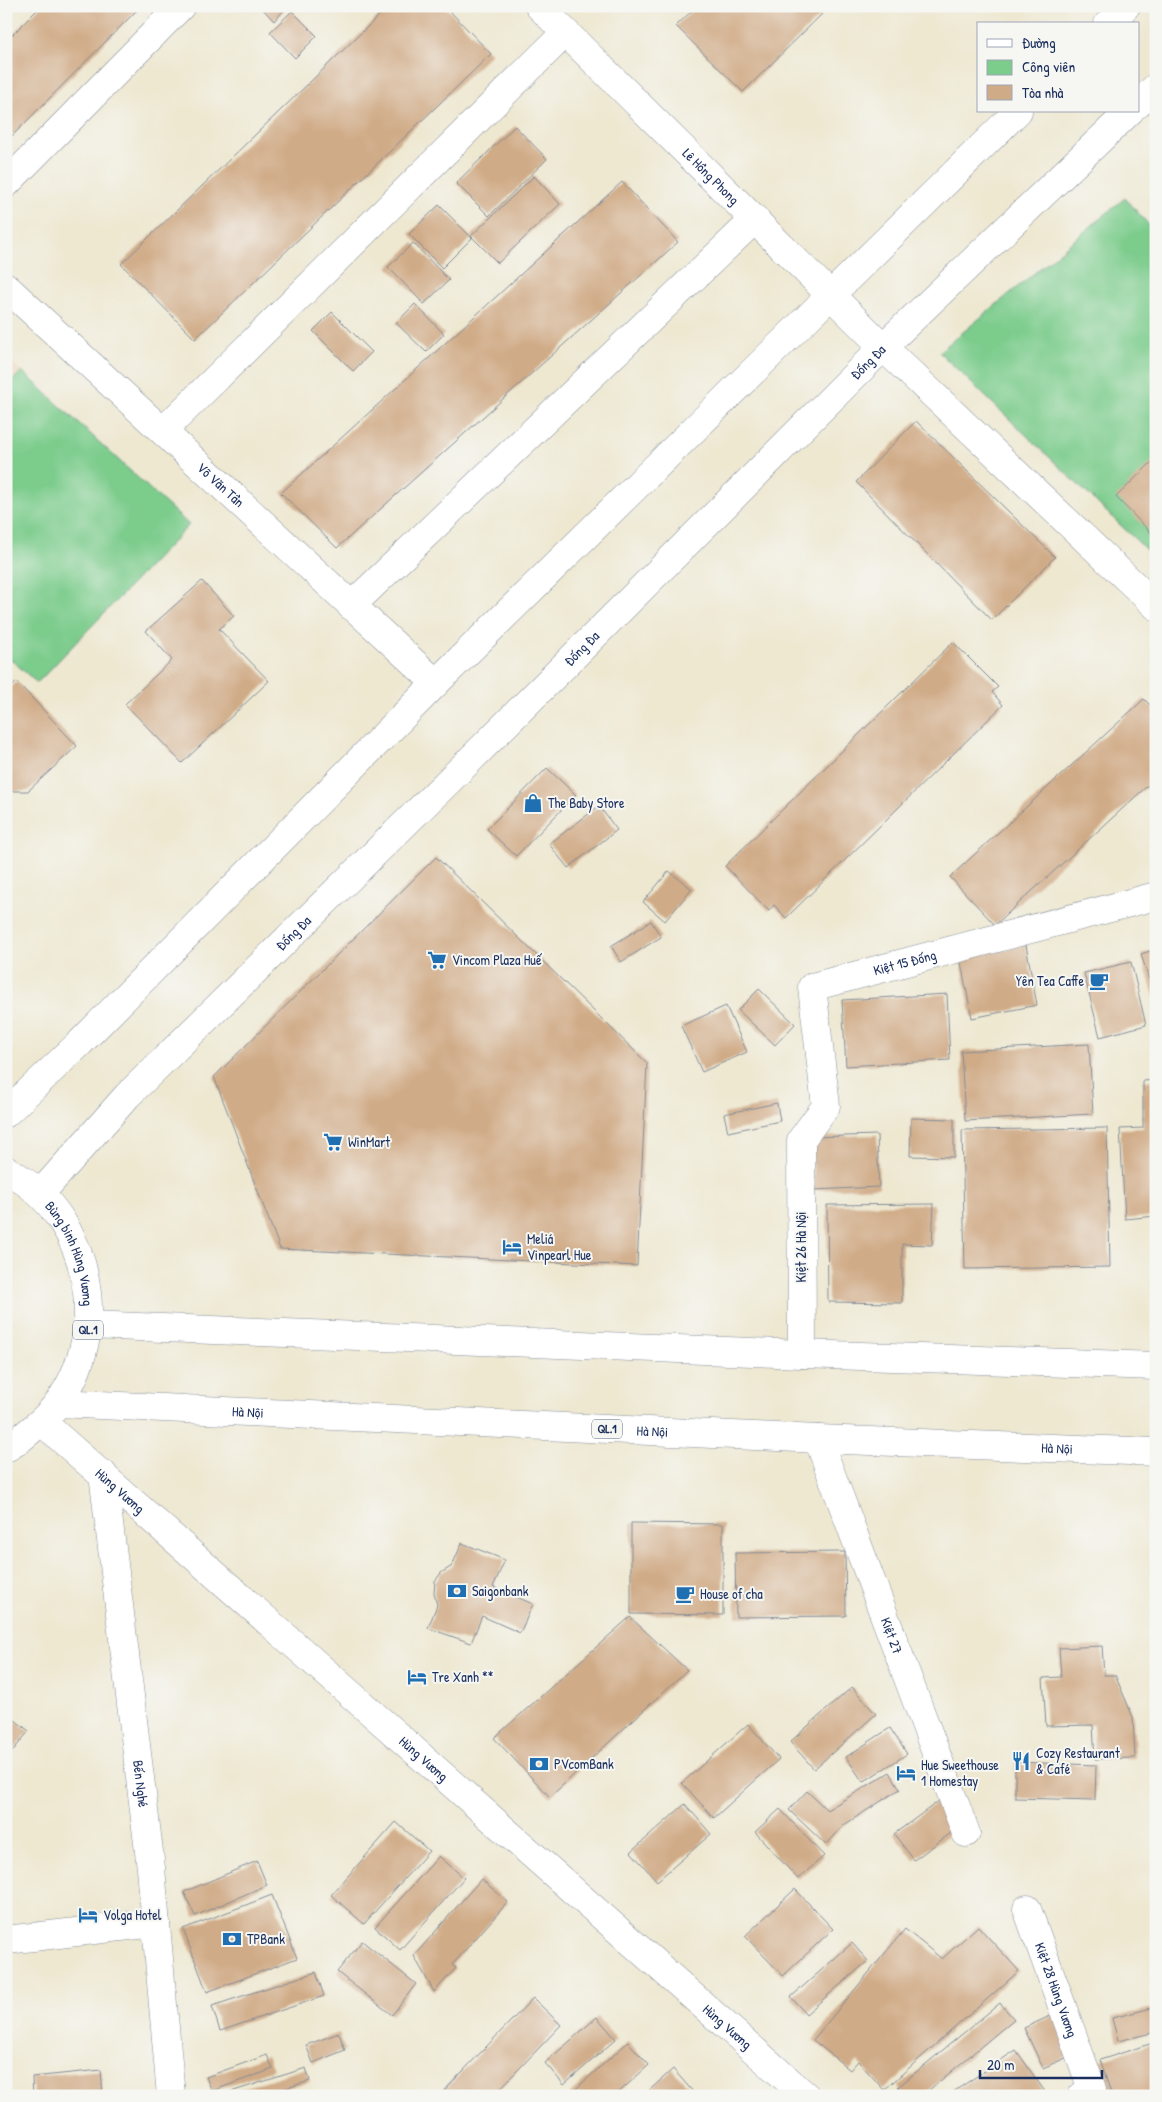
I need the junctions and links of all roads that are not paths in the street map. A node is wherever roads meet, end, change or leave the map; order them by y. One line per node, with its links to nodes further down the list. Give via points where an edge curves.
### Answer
1 (181, 6): 10 (street)
2 (539, 6): 5 (street, Lê Hồng Phong)
3 (1126, 6): 4 (street)
4 (1110, 22)
5 (565, 33): 11 (street, Lê Hồng Phong); 15 (street)
6 (1156, 87): 7 (street)
7 (1140, 102)
8 (1017, 112): 13 (street)
9 (1129, 112): 14 (street, Đống Đa)
10 (6, 184)
11 (755, 218): 13 (street, Lê Hồng Phong); 16 (street)
12 (6, 287): 15 (street, Võ Văn Tần)
13 (831, 294): 14 (street, Lê Hồng Phong); 18 (street)
14 (883, 347): 17 (street, Lê Hồng Phong); 23 (street, Đống Đa, via 469,761 127,1096)
15 (163, 431): 16 (street, Võ Văn Tần)
16 (351, 606): 18 (street, Võ Văn Tần)
17 (1156, 606)
18 (436, 683): 20 (street, via 80,1043)
19 (1156, 896): 21 (street, Kiệt 15 Đống, via 812,988 826,1106)
20 (6, 1113)
21 (801, 1140): 25 (street, Kiệt 26 Hà Nội)
22 (6, 1170): 23 (street, Bùng binh Hùng Vương / QL.1)
23 (40, 1194): 24 (street, Bùng binh Hùng Vương / QL.1, via 69,1232 76,1250 86,1277)
24 (89, 1325): 25 (street, QL.1); 27 (street, Bùng binh Hùng Vương / QL.1, via 73,1379)
25 (802, 1354): 26 (street, QL.1)
26 (1156, 1366)
27 (50, 1412): 28 (street, Hà Nội / QL.1); 29 (street, Bùng binh Hùng Vương / QL.1); 31 (street, Hùng Vương)
28 (818, 1439): 30 (street, Hà Nội / QL.1); 32 (street, Kiệt 27)
29 (6, 1448)
30 (1156, 1452)
31 (103, 1474): 34 (street, Bến Nghé); 37 (street, Hùng Vương)
32 (966, 1833)
33 (1027, 1909): 38 (street, Kiệt 28 Hùng Vương, via 1092,2088)
34 (156, 1923): 35 (street); 36 (street, Bến Nghé)
35 (6, 1940)
36 (171, 2096)
37 (806, 2096)
38 (1082, 2096)

